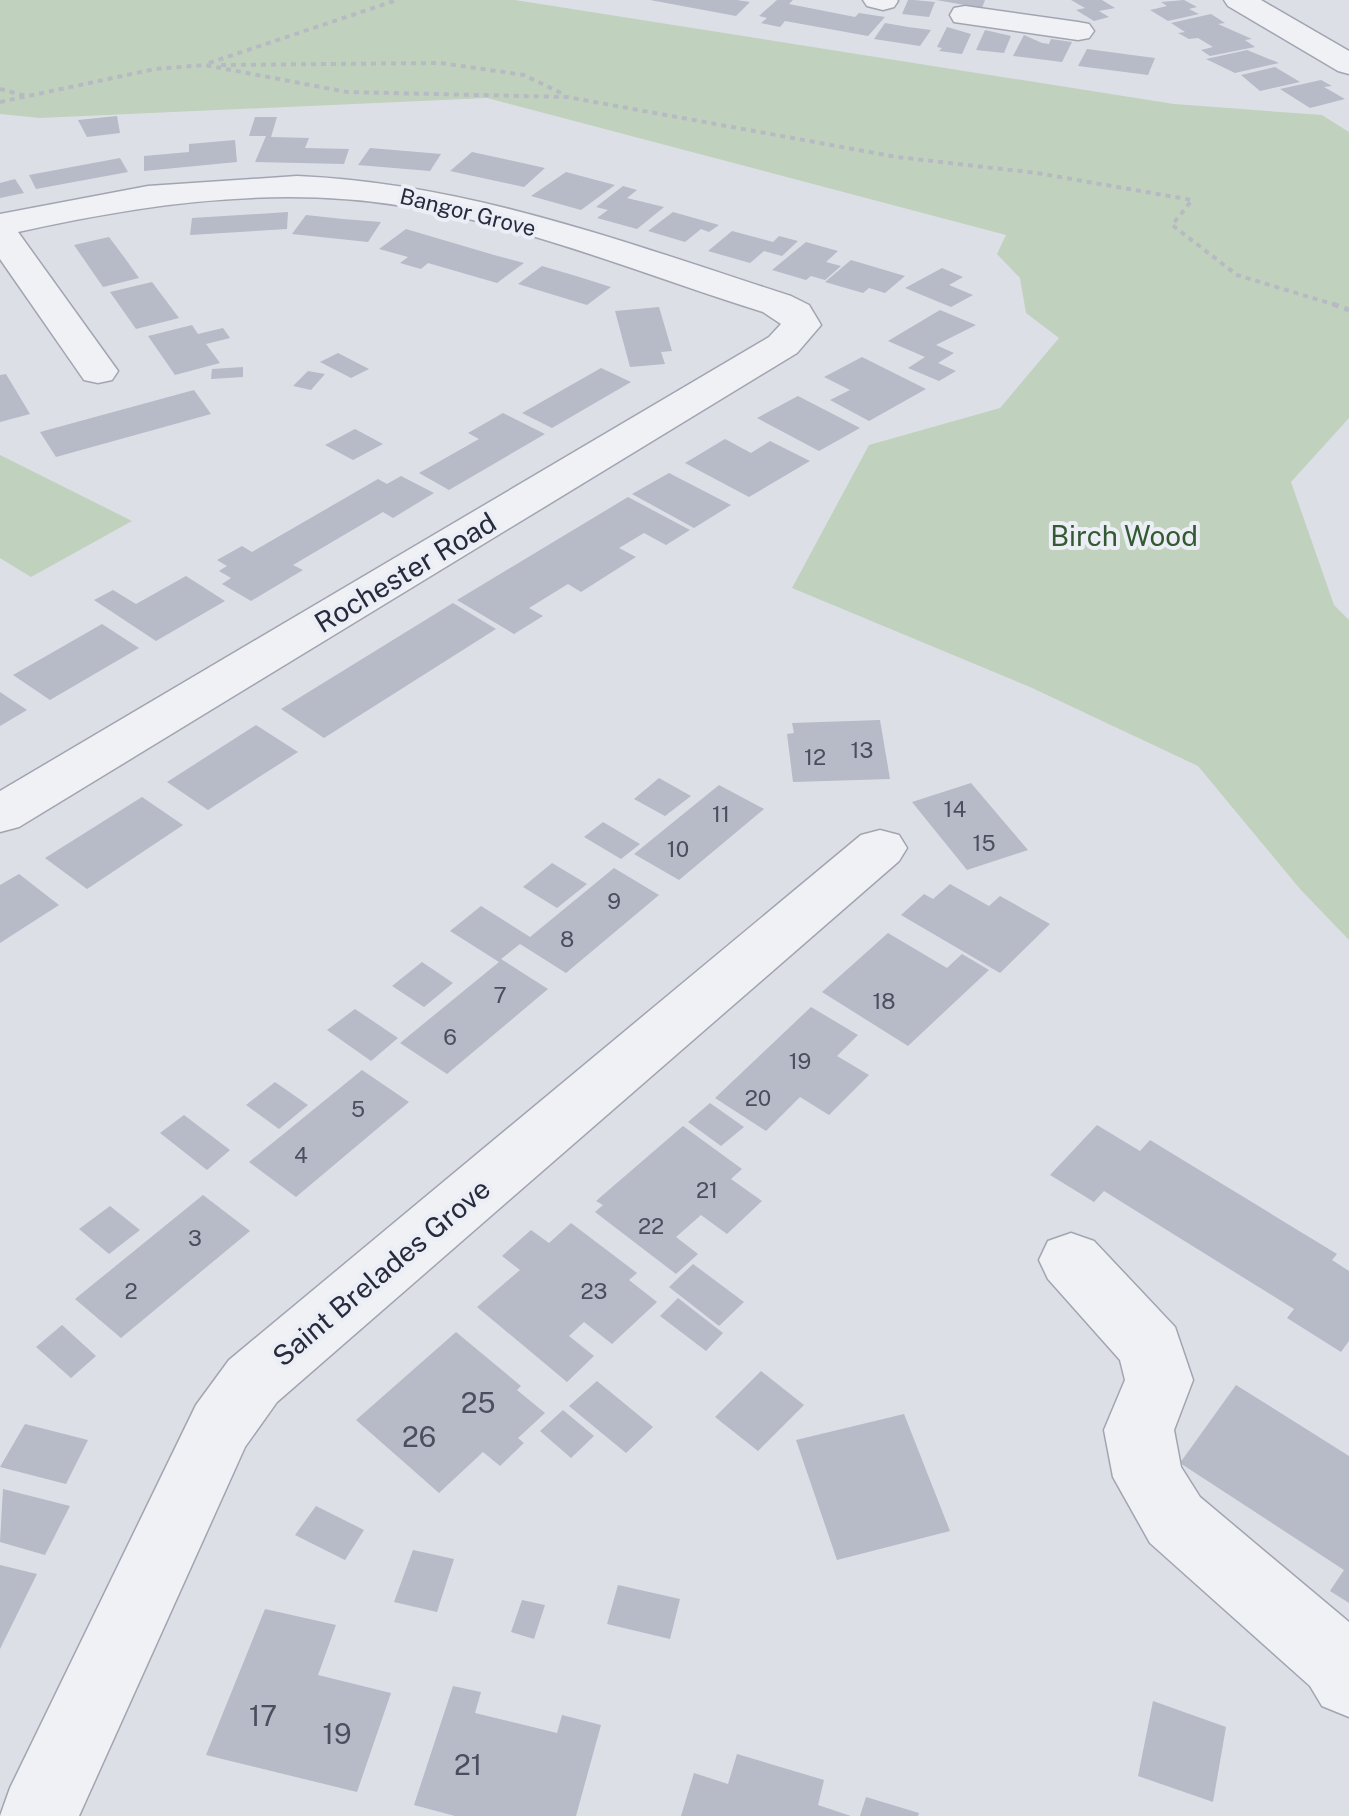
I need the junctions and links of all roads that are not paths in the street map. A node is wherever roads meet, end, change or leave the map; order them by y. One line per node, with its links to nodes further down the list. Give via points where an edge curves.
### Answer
1 (1239, 0): 5 (street)
2 (1037, 12): 3 (street); 4 (street)
3 (965, 15)
4 (1078, 31)
5 (1349, 64)
6 (0, 228): 7 (street, Bangor Grove, via 173,191 378,191 525,225 777,304); 8 (street)
7 (800, 322): 9 (street, Rochester Road, via 783,345)
8 (98, 371)
9 (0, 814)
10 (880, 848): 13 (street, Saint Brelades Grove, via 253,1381 220,1427)
11 (1071, 1260): 12 (street, via 1150,1348 1159,1380 1140,1430 1148,1476 1175,1520 1337,1660)
12 (1349, 1680)
13 (38, 1816)

